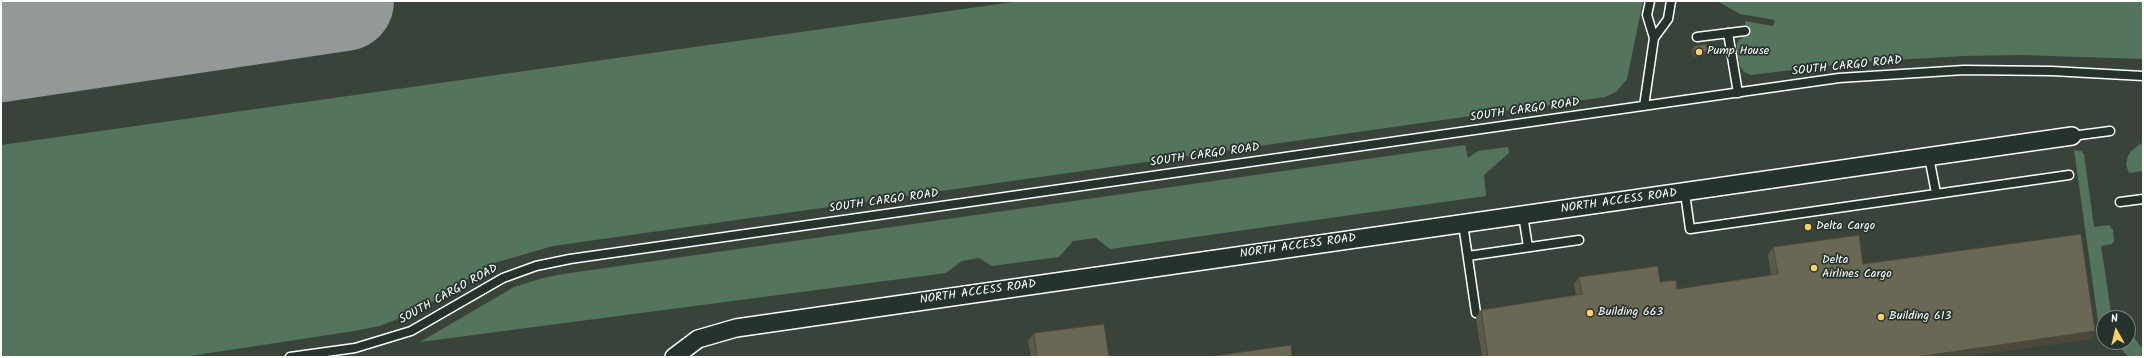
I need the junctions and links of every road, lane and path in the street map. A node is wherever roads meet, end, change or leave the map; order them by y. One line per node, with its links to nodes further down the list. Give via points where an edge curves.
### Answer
1 (1650, 1): 6 (lane, via 1647,15)
2 (1671, 1): 6 (lane, via 1668,19)
3 (1745, 31): 4 (lane)
4 (1728, 33): 5 (lane); 8 (lane)
5 (1697, 37)
6 (1654, 38): 9 (lane)
7 (2143, 76): 8 (lane, SOUTH CARGO ROAD, via 2059,71 1964,70 1839,78)
8 (1738, 92): 9 (lane, SOUTH CARGO ROAD)
9 (1644, 106): 24 (lane, SOUTH CARGO ROAD, via 570,259 536,266 503,278 411,331 355,348)
10 (2110, 131): 11 (lane)
11 (2072, 136): 12 (street, NORTH ACCESS ROAD)
12 (1930, 157): 14 (street, NORTH ACCESS ROAD); 15 (lane)
13 (2069, 175): 15 (lane)
14 (1685, 192): 15 (lane, via 1690,229); 18 (street, NORTH ACCESS ROAD)
15 (1936, 193)
16 (2143, 199): 17 (lane)
17 (2120, 202)
18 (1523, 215): 19 (street, NORTH ACCESS ROAD); 21 (lane)
19 (1463, 224): 22 (lane); 25 (street, NORTH ACCESS ROAD, via 736,328 698,339)
20 (1579, 240): 21 (lane)
21 (1528, 247): 22 (lane)
22 (1468, 256): 23 (lane)
23 (1476, 313)
24 (290, 357)
25 (674, 357)

